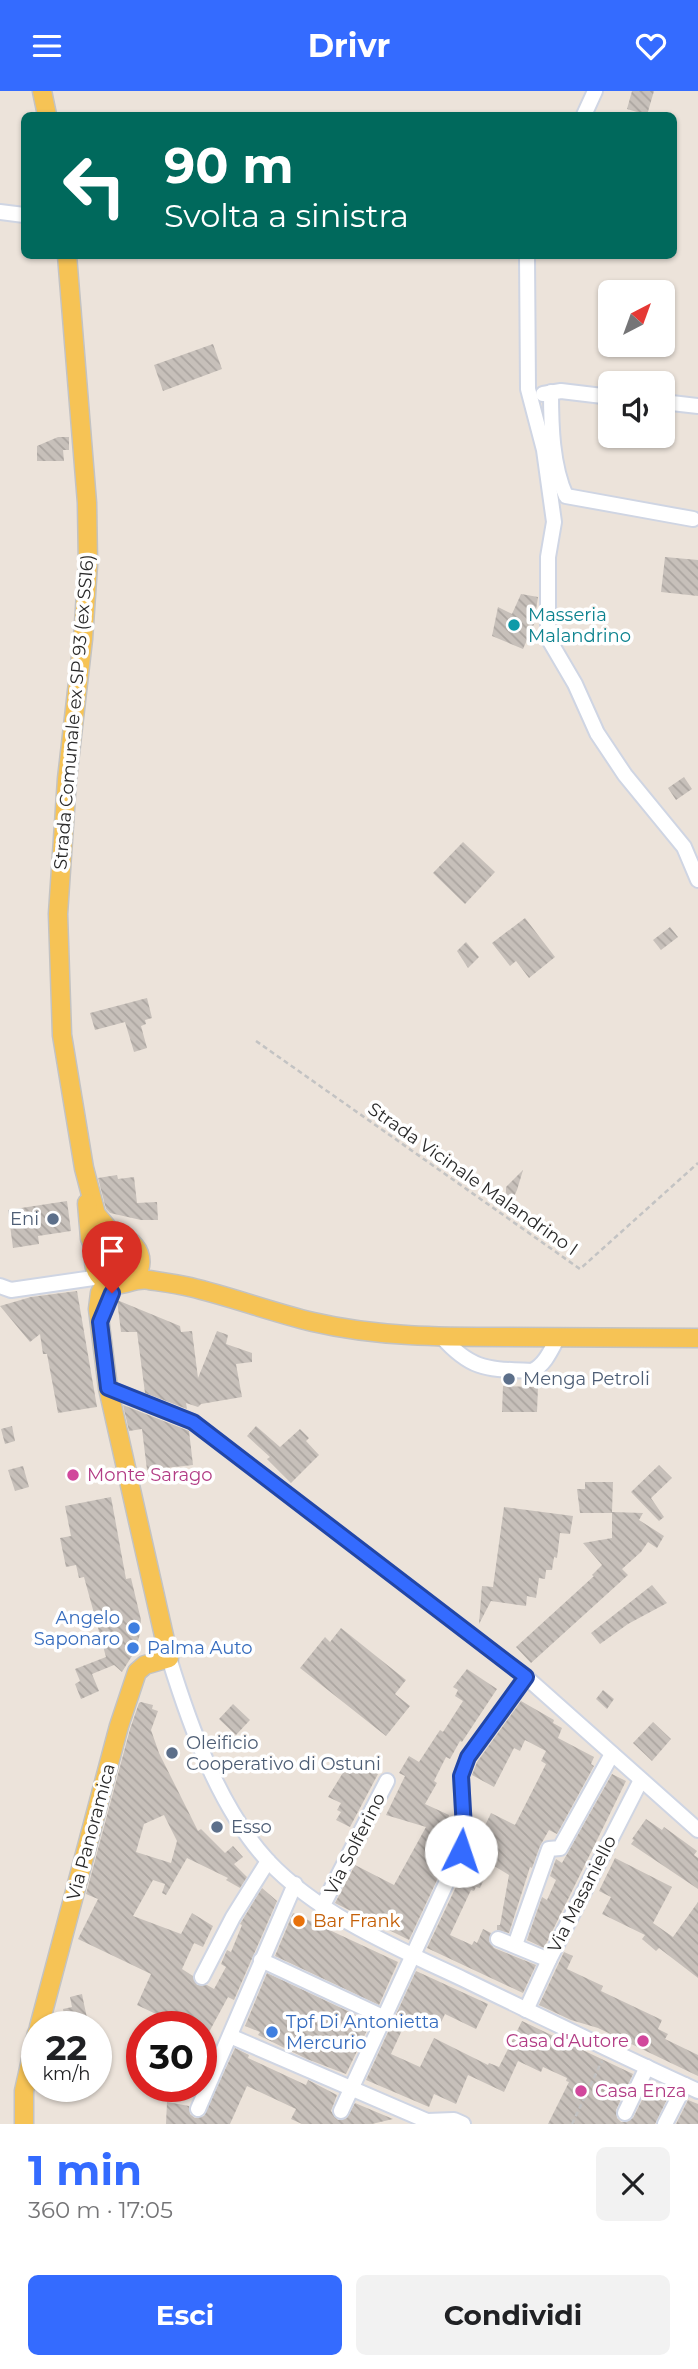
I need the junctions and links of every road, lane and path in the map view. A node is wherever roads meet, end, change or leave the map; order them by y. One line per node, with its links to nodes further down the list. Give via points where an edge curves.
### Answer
1 (42, 91): 3 (main road)
2 (595, 91): 4 (street)
3 (46, 112)
4 (585, 112)
5 (0, 212): 6 (street)
6 (21, 215)
7 (67, 259): 18 (main road, Strada Comunale ex SP 93 (ex SS16), via 88,564 58,914 62,1035)
8 (527, 259): 11 (street)
9 (551, 392): 10 (street); 11 (street); 14 (street, via 556,456 566,496)
10 (598, 395)
11 (531, 397): 15 (street, via 554,521 548,557 548,638 597,733 684,847)
12 (675, 403): 13 (street)
13 (698, 406)
14 (693, 519)
15 (698, 880)
16 (256, 1041): 17 (path, Strada Vicinale Malandrino I, via 580,1269)
17 (698, 1163)
18 (85, 1168): 19 (main road, Strada Comunale ex SP 93 (ex SS16), via 96,1215); 20 (main road, Strada Comunale ex SP 93 (ex SS16), via 90,1238)
19 (116, 1238): 20 (main road); 21 (main road, via 132,1243)
20 (96, 1252): 22 (main road, via 94,1262)
21 (141, 1256): 22 (main road, via 139,1272); 24 (main road, via 159,1272)
22 (114, 1281): 23 (street, via 11,1290); 24 (main road, via 141,1279); 28 (main road, via 100,1322)
23 (0, 1286)
24 (190, 1287): 25 (main road, via 313,1322 371,1333)
25 (441, 1336): 26 (main road); 26 (street, via 457,1353 483,1368 532,1371 549,1355)
26 (558, 1337): 27 (main road)
27 (698, 1338)
28 (108, 1388): 29 (main road); 30 (street, via 193,1422)
29 (169, 1658): 35 (street, via 206,1761 230,1808); 45 (main road, Via Panoramica, via 137,1672)
30 (526, 1677): 31 (street); 40 (street, via 468,1757 461,1776 461,1851)
31 (612, 1753): 32 (street); 39 (street, via 560,1848 549,1849)
32 (641, 1780): 34 (street); 41 (street, Via Masaniello)
33 (387, 1781): 37 (street, Via Solferino)
34 (698, 1830)
35 (268, 1861): 36 (street); 43 (street)
36 (295, 1884): 37 (street); 42 (street)
37 (322, 1907): 40 (street)
38 (499, 1940): 39 (street)
39 (515, 1945): 41 (street)
40 (412, 1955): 44 (street); 46 (street)
41 (549, 1959): 44 (street, Via Masaniello)
42 (261, 1960): 46 (street); 47 (street)
43 (202, 1976)
44 (526, 2010): 48 (street)
45 (42, 2011)
46 (383, 2017): 51 (street)
47 (230, 2036): 51 (street); 53 (street)
48 (607, 2048): 49 (street); 58 (path)
49 (647, 2067): 50 (street); 55 (street)
50 (691, 2088): 59 (street)
51 (350, 2089): 54 (street); 56 (street, via 427,2121)
52 (24, 2102): 57 (main road)
53 (198, 2109)
54 (341, 2111)
55 (625, 2113)
56 (458, 2122)
57 (24, 2124)
58 (572, 2124)
59 (665, 2124)

